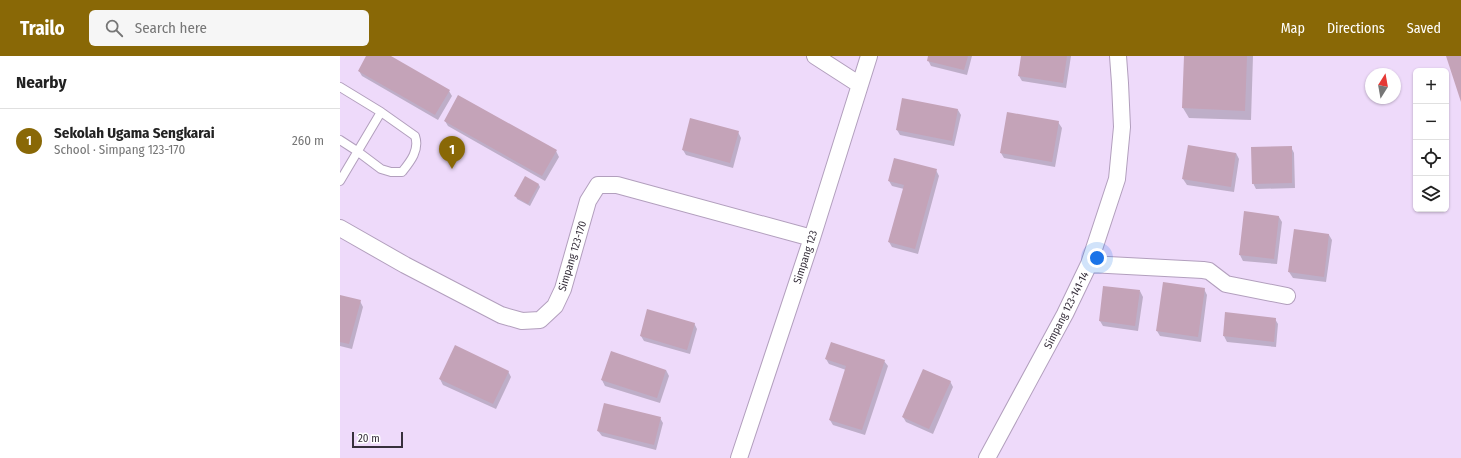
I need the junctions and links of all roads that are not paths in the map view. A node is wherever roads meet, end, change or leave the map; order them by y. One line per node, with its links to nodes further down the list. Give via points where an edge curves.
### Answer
1 (814, 56): 4 (street)
2 (869, 56): 4 (street, Simpang 123)
3 (1118, 56): 12 (street, Simpang 123-141-14, via 1122,127 1117,179)
4 (860, 85): 11 (street, Simpang 123)
5 (340, 87): 6 (lane)
6 (381, 112): 8 (lane); 8 (lane, via 415,136 416,150 411,160 402,172 391,172 381,169)
7 (340, 140): 8 (lane)
8 (357, 151): 9 (lane)
9 (340, 182)
10 (340, 228): 11 (street, Simpang 123-170, via 501,315 522,321 540,320 555,306 563,289 588,202 598,185 616,185)
11 (812, 238): 14 (street, Simpang 123)
12 (1089, 264): 13 (street, via 1203,270 1209,271 1226,284); 15 (street, Simpang 123-141-14, via 1065,314)
13 (1287, 296)
14 (739, 458)
15 (987, 458)

